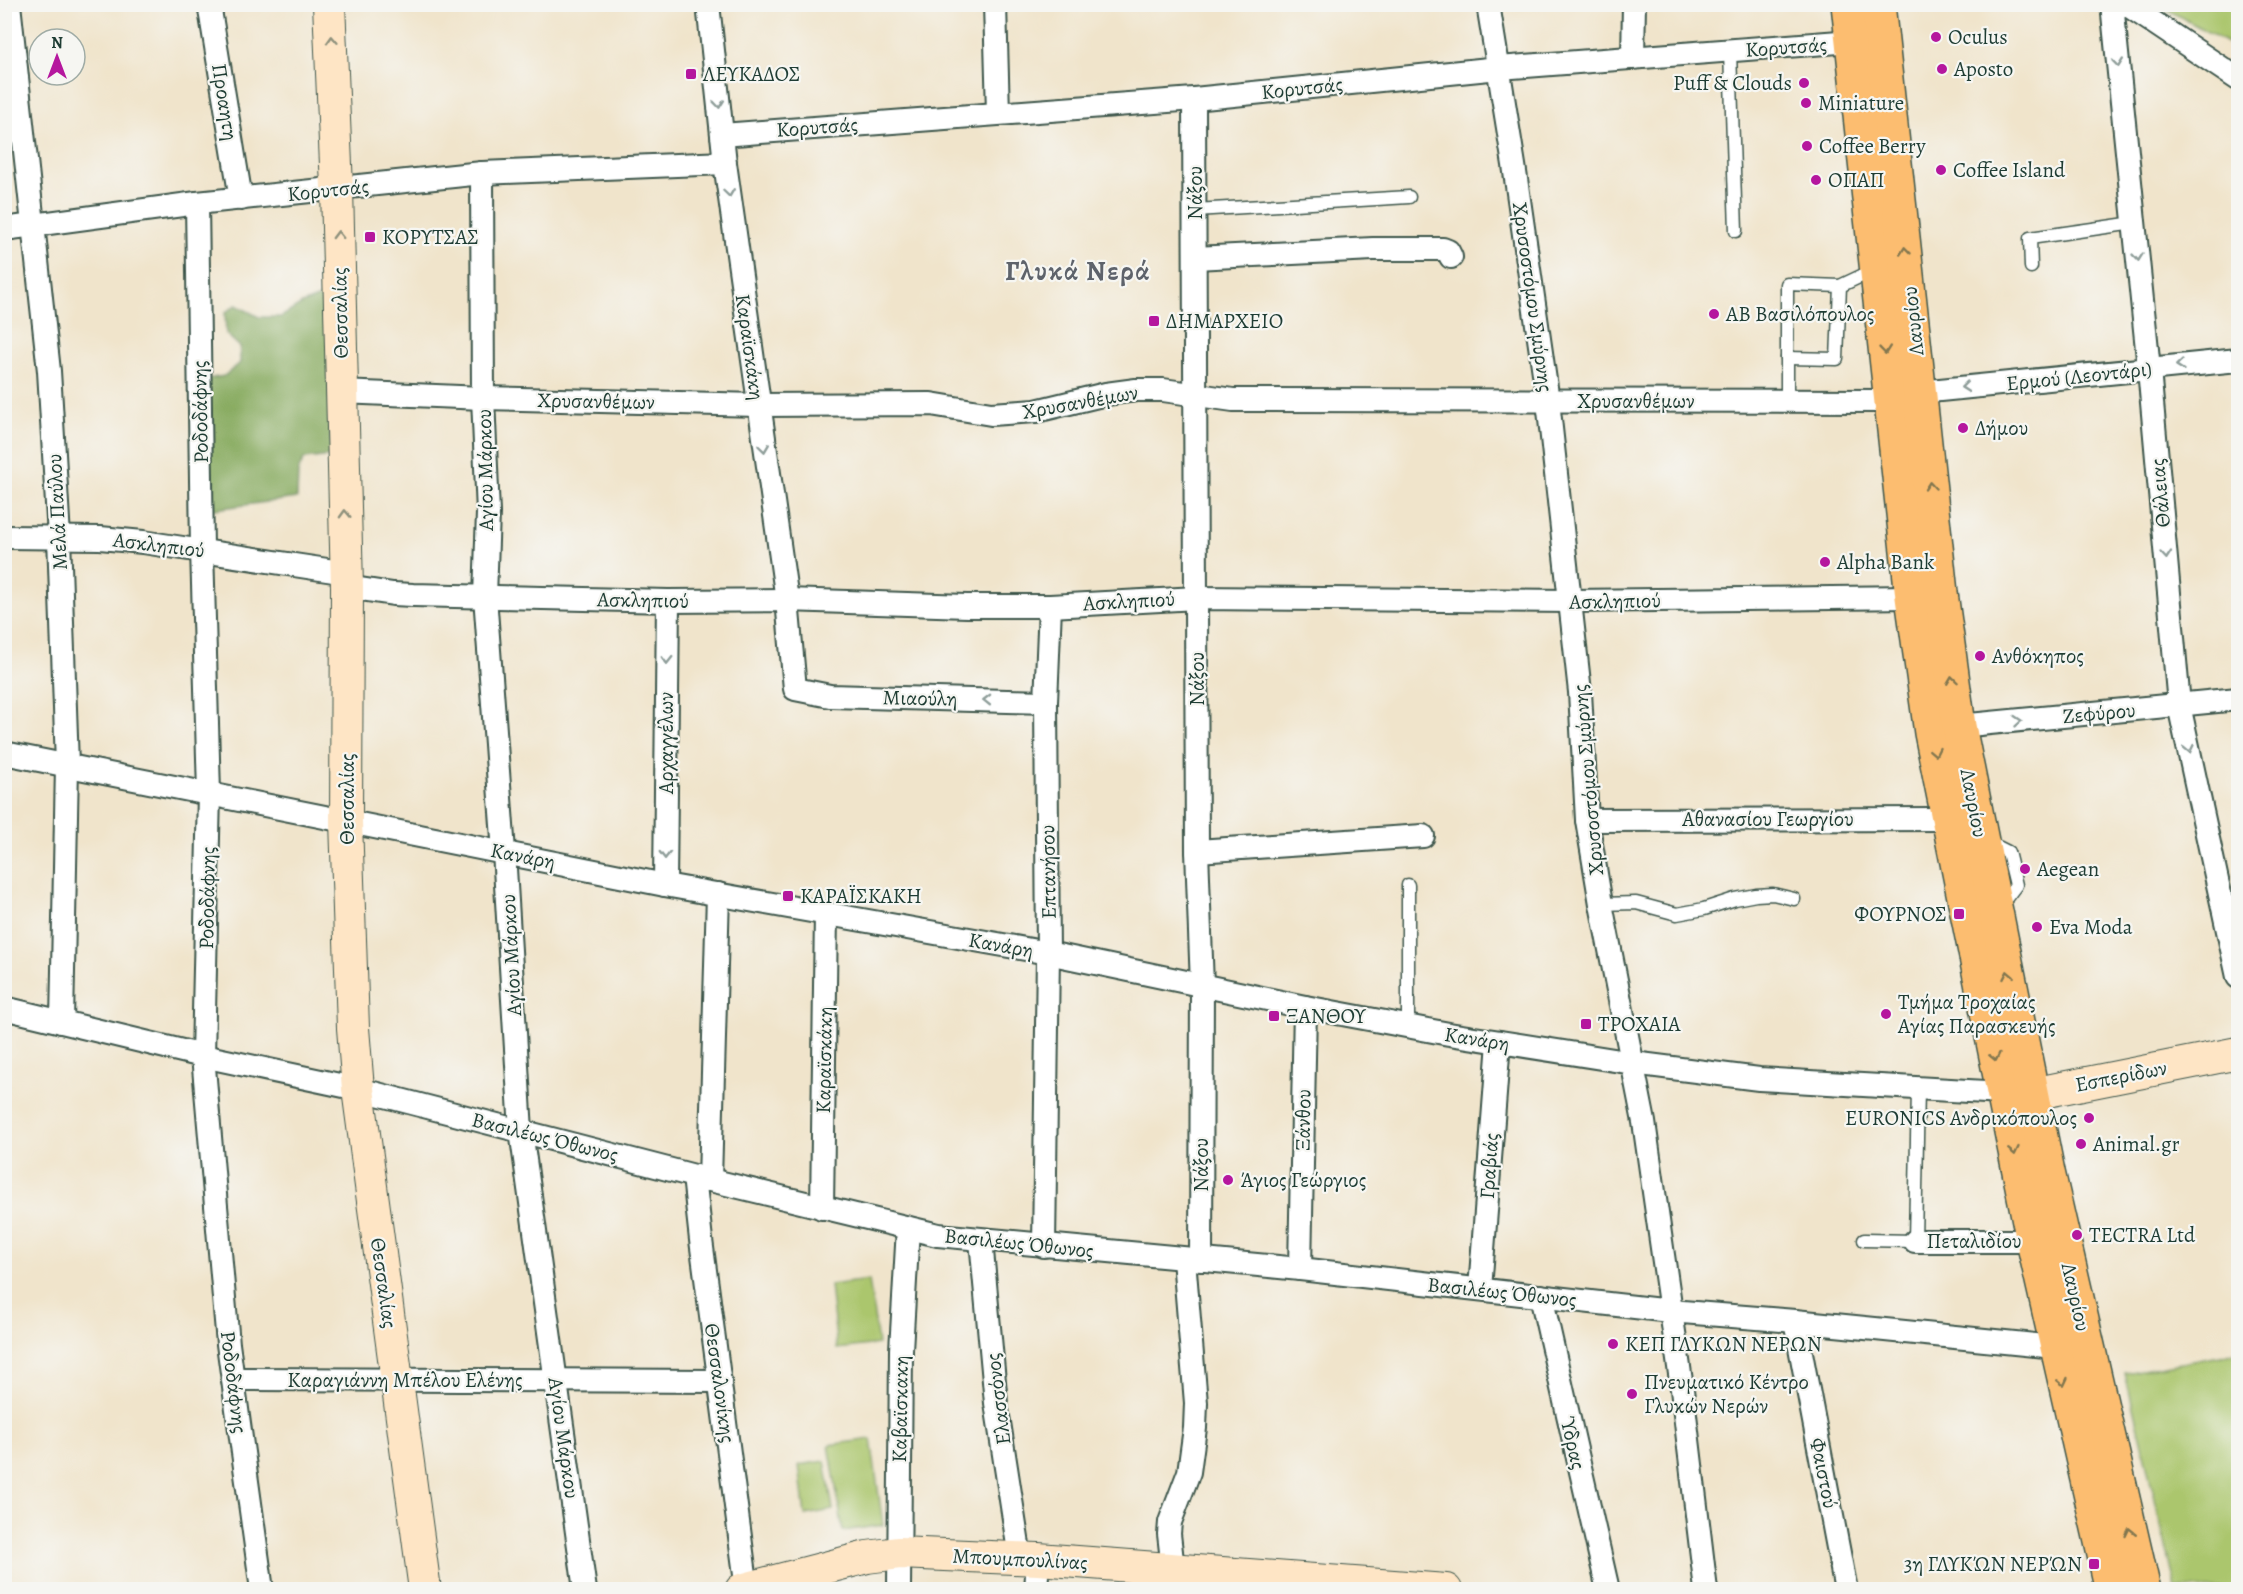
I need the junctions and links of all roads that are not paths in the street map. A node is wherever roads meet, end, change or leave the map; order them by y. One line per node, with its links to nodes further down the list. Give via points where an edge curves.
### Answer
1 (9, 4): 13 (street, Μελά Παύλου)
2 (209, 4): 25 (street, Προαητη)
3 (329, 4): 23 (street, Θεσσαλίας, one-way to 3)
4 (708, 4): 20 (street, Καραϊσκάκη, one-way to 20)
5 (995, 4): 19 (street)
6 (1488, 4): 16 (street, Χρυσοστόμου Σμύρνης)
7 (1634, 4): 15 (street)
8 (1848, 4): 12 (main road, Λαυρίου)
9 (1878, 4): 12 (main road, Λαυρίου)
10 (2112, 4): 28 (street, Θάλειας, one-way to 28)
11 (2126, 4): 17 (street)
12 (1866, 40): 14 (street, Κορυτσάς); 35 (main road, Λαυρίου); 42 (main road, Λαυρίου, one-way to 12)
13 (10, 48): 29 (street, Μελά Παύλου)
14 (1730, 51): 15 (street, Κορυτσάς); 31 (lane)
15 (1633, 58): 16 (street, Κορυτσάς)
16 (1499, 68): 18 (street, Κορυτσάς); 44 (street, Χρυσοστόμου Σμύρνης)
17 (2238, 79)
18 (1194, 99): 19 (street, Κορυτσάς); 27 (street, Νάξου)
19 (998, 113): 20 (street, Κορυτσάς)
20 (722, 135): 21 (street, Καραϊσκάκη)
21 (725, 163): 22 (street, Κορυτσάς); 46 (street, Καραϊσκάκη, one-way to 46)
22 (482, 173): 23 (street, Κορυτσάς); 43 (street, Αγίου Μάρκου)
23 (337, 188): 25 (street, Κορυτσάς); 40 (street, Θεσσαλίας, one-way to 23)
24 (1410, 197): 27 (lane)
25 (241, 199): 26 (street, Κορυτσάς)
26 (197, 203): 29 (street, Κορυτσάς); 49 (street, Ροδοδάφνης)
27 (1195, 210): 33 (street, Νάξου)
28 (2134, 223): 34 (lane, via 2030,238); 39 (street, Θάλειας, one-way to 39)
29 (34, 224): 30 (street, Κορυτσάς); 48 (street, Μελά Παύλου, via 49,371)
30 (4, 229)
31 (1736, 231)
32 (1451, 257): 33 (street, via 1443,249 1373,249)
33 (1195, 258): 41 (street, Νάξου)
34 (2031, 267)
35 (1876, 269): 36 (lane); 42 (main road, Λαυρίου, one-way to 42)
36 (1840, 286): 37 (lane, via 1837,358); 37 (lane, via 1787,284)
37 (1787, 358): 45 (lane)
38 (2238, 360): 39 (street, Ερμού (Λεοντάρι), one-way to 39)
39 (2149, 369): 42 (street, Ερμού (Λεοντάρι), one-way to 42); 61 (street, Θάλειας, one-way to 61)
40 (341, 392): 43 (street, Χρυσανθέμων); 50 (street, Θεσσαλίας, one-way to 40)
41 (1196, 396): 44 (street, Χρυσανθέμων, via 1233,400); 46 (street, Χρυσανθέμων, via 1163,390 1129,390 1036,411 991,414 931,404); 53 (street, Νάξου)
42 (1905, 396): 45 (street, Χρυσανθέμων); 52 (main road, Λαυρίου); 62 (main road, Λαυρίου, one-way to 42, via 1941,593)
43 (483, 398): 46 (street, Χρυσανθέμων); 51 (street, Αγίου Μάρκου, via 488,513)
44 (1548, 401): 45 (street, Χρυσανθέμων); 55 (street, Χρυσοστόμου Σμύρνης)
45 (1787, 401)
46 (758, 405): 54 (street, Καραϊσκάκη, one-way to 54)
47 (4, 537): 48 (street, Ασκληπιού)
48 (59, 537): 49 (street, Ασκληπιού); 64 (street, Μελά Παύλου)
49 (202, 549): 50 (street, Ασκληπιού); 65 (street, Ροδοδάφνης)
50 (347, 580): 51 (street, Ασκληπιού, via 393,594); 68 (street, Θεσσαλίας)
51 (485, 596): 56 (street, Ασκληπιού); 71 (street, Αγίου Μάρκου)
52 (1912, 597): 55 (street, Ασκληπιού); 66 (main road, Λαυρίου, one-way to 66, via 1931,733)
53 (1197, 598): 55 (street, Ασκληπιού); 57 (street, Ασκληπιού); 70 (street, Νάξου)
54 (787, 600): 56 (street, Ασκληπιού); 57 (street, Ασκληπιού); 58 (street, Καραϊσκάκη)
55 (1571, 601): 67 (street, Χρυσοστόμου Σμύρνης)
56 (668, 602): 72 (street, Αρχαγγέλων, one-way to 72)
57 (1050, 606): 60 (street, Επτανήσου)
58 (795, 689): 60 (street, Μιαούλη, one-way to 58, via 830,696)
59 (2238, 699): 61 (street, Ζεφύρου)
60 (1046, 702): 78 (street, Επτανήσου)
61 (2180, 705): 62 (street, Ζεφύρου, one-way to 61); 79 (street, Θάλειας, one-way to 79)
62 (1959, 726): 91 (main road, Λαυρίου, one-way to 62, via 1996,912)
63 (4, 753): 64 (street, Κανάρη)
64 (67, 765): 65 (street, Κανάρη); 83 (street, Μελά Παύλου)
65 (209, 793): 68 (street, Κανάρη); 87 (street, Ροδοδάφνης)
66 (1948, 819): 67 (street, Αθανασίου Γεωργίου); 91 (main road, Λαυρίου, one-way to 91)
67 (1587, 820): 76 (street, Χρυσοστόμου Σμύρνης)
68 (346, 821): 71 (street, Κανάρη); 90 (street, Θεσσαλίας)
69 (1423, 836): 70 (street)
70 (1197, 851): 80 (street, Νάξου)
71 (504, 852): 72 (street, Κανάρη); 92 (street, Αγίου Μάρκου)
72 (665, 885): 74 (street, Κανάρη)
73 (1408, 885): 84 (lane)
74 (718, 894): 77 (street, Κανάρη); 93 (street, Θεσσαλονίκης)
75 (1794, 899): 76 (lane, via 1756,895 1677,914 1636,903)
76 (1601, 904): 88 (street, Χρυσοστόμου Σμύρνης)
77 (826, 913): 78 (street, Κανάρη); 94 (street, Καραϊσκάκη)
78 (1048, 953): 80 (street, Κανάρη); 100 (street, Επτανήσου)
79 (2238, 977)
80 (1202, 986): 81 (street, Κανάρη); 101 (street, Νάξου)
81 (1305, 1007): 84 (street, Κανάρη); 102 (street, Ξάνθου)
82 (4, 1008): 83 (street, Βασιλέως Όθωνος)
83 (62, 1022): 87 (street, Βασιλέως Όθωνος)
84 (1408, 1027): 85 (street, Κανάρη)
85 (1499, 1042): 88 (street, Κανάρη); 103 (street, Γραβιάς)
86 (2238, 1053): 91 (street, Εσπερίδων)
87 (203, 1056): 90 (street, Βασιλέως Όθωνος); 108 (street, Ροδοδάφνης)
88 (1634, 1063): 89 (street, Κανάρη, via 1759,1079); 105 (street, Χρυσοστόμου Σμύρνης)
89 (1918, 1088): 91 (street, Κανάρη); 98 (lane)
90 (358, 1089): 92 (street, Βασιλέως Όθωνος); 109 (street, Θεσσαλίας)
91 (2018, 1094): 99 (main road, Λαυρίου, one-way to 99); 128 (main road, Λαυρίου, one-way to 91, via 2065,1247)
92 (521, 1131): 93 (street, Βασιλέως Όθωνος); 110 (street, Αγίου Μάρκου)
93 (702, 1178): 94 (street, Βασιλέως Όθωνος); 111 (street, Θεσσαλονίκης, via 701,1240)
94 (822, 1208): 95 (street, Βασιλέως Όθωνος)
95 (908, 1228): 96 (street, Βασιλέως Όθωνος); 112 (street, Καβαϊσκακη, via 901,1350)
96 (981, 1240): 100 (street, Βασιλέως Όθωνος); 113 (street, Ελασσόνος, via 996,1403)
97 (1864, 1240): 98 (lane)
98 (1915, 1241): 99 (street, Πεταλιδίου)
99 (2033, 1241): 107 (main road, Λαυρίου)
100 (1044, 1246): 101 (street, Βασιλέως Όθωνος)
101 (1193, 1259): 102 (street, Βασιλέως Όθωνος); 114 (street, Νάξου, via 1196,1403 1192,1458 1169,1534)
102 (1300, 1269): 103 (street, Βασιλέως Όθωνος)
103 (1480, 1289): 104 (street, Βασιλέως Όθωνος)
104 (1541, 1296): 105 (street, Βασιλέως Όθωνος); 124 (street, Ύδρας)
105 (1670, 1311): 106 (street, Βασιλέως Όθωνος); 125 (street, Χρυσοστόμου Σμύρνης)
106 (1795, 1320): 107 (street, Βασιλέως Όθωνος); 126 (street, Φαιστού)
107 (2055, 1347): 127 (main road, Λαυρίου, one-way to 127)
108 (233, 1379): 109 (street, Καραγιάννη Μπέλου Ελένης); 118 (street, Ροδοδάφνης)
109 (397, 1380): 110 (street, Καραγιάννη Μπέλου Ελένης); 119 (street, Θεσσαλίας)
110 (555, 1380): 111 (street, Καραγιάννη Μπέλου Ελένης); 120 (street, Αγίου Μάρκου)
111 (720, 1381): 117 (street, Θεσσαλονίκης)
112 (899, 1553): 113 (street, Μπουμπουλίνας); 117 (street, Μπουμπουλίνας); 121 (street, Καβαϊσκακη)
113 (1029, 1558): 114 (street, Μπουμπουλίνας); 122 (street, Ελασσόνος)
114 (1178, 1576): 115 (street, Μπουμπουλίνας)
115 (1292, 1584): 116 (street, Μπουμπουλίνας)
116 (1411, 1588): 123 (street, Μπουμπουλίνας)
117 (745, 1589)
118 (262, 1590)
119 (425, 1590)
120 (585, 1590)
121 (899, 1590)
122 (1036, 1590)
123 (1446, 1590)
124 (1608, 1590)
125 (1706, 1590)
126 (1846, 1590)
127 (2112, 1590)
128 (2144, 1590)

